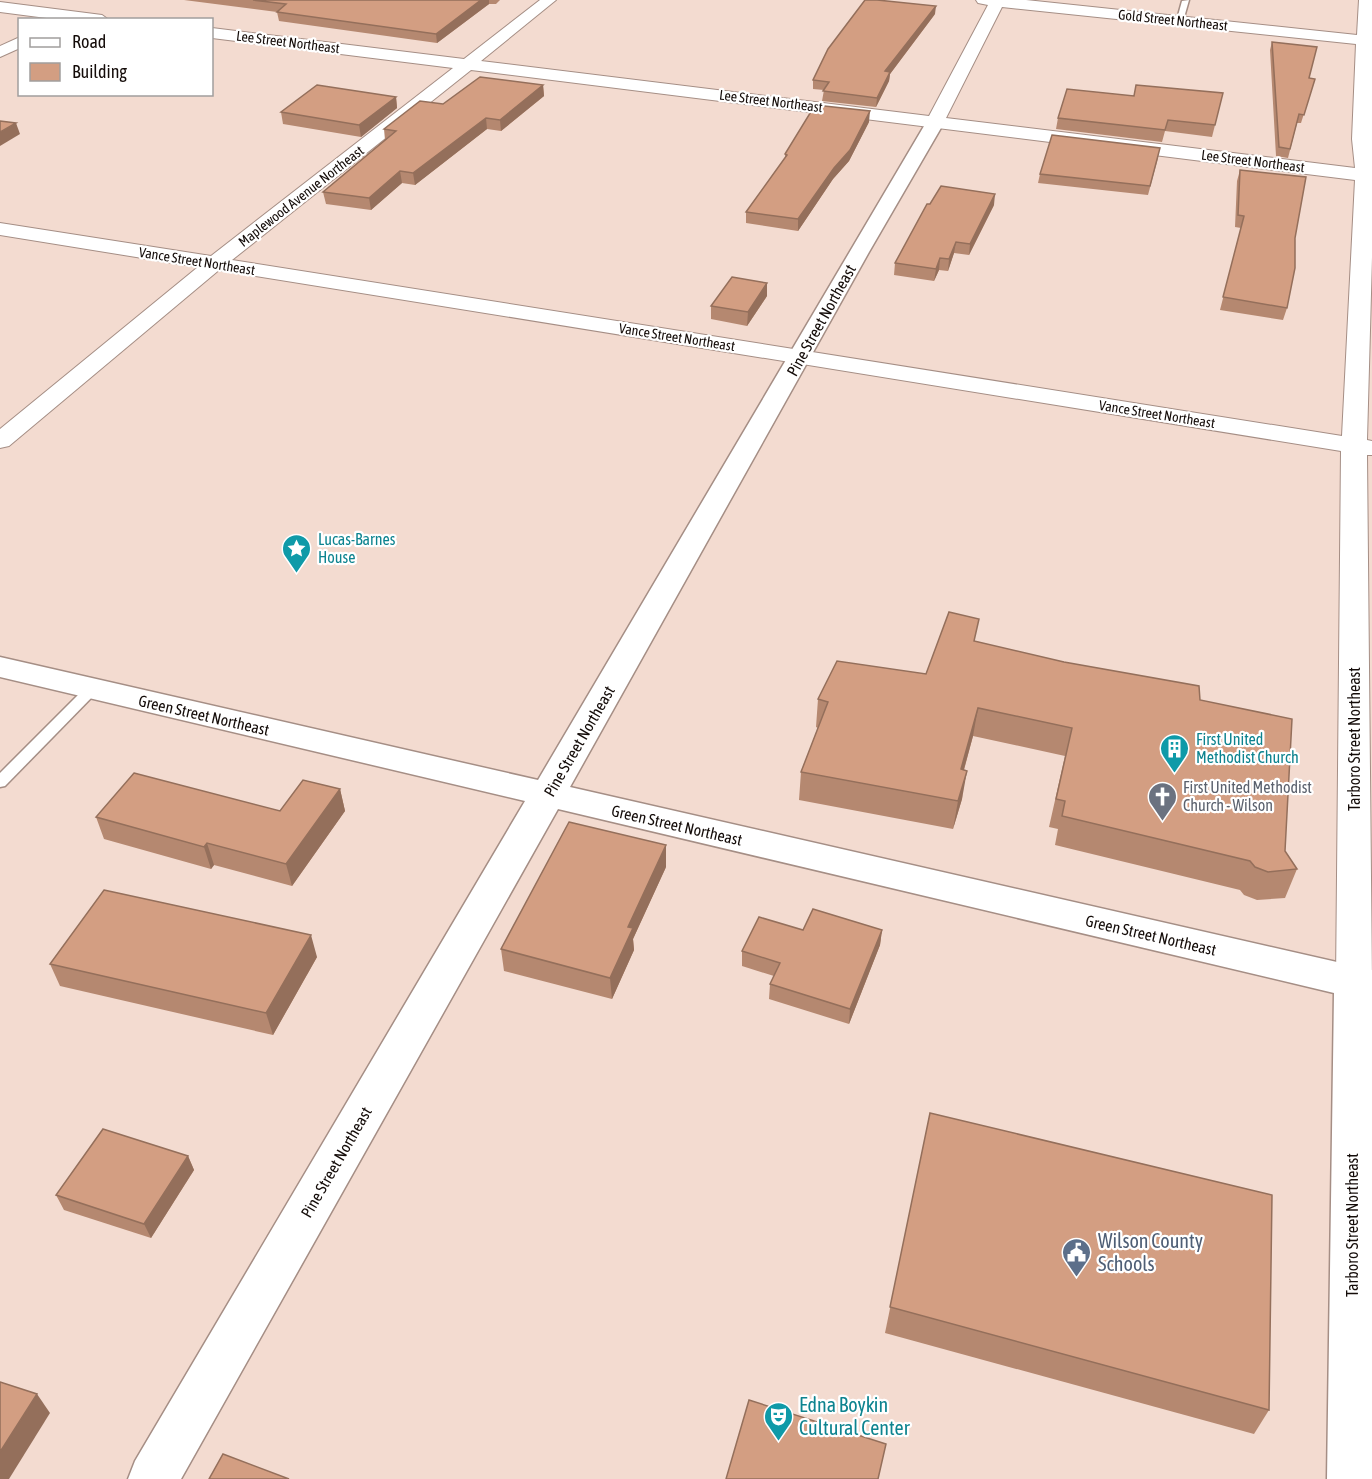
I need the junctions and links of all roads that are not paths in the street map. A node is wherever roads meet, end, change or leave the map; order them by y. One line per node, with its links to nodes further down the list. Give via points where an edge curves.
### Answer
1 (549, 0): 13 (street, Maplewood Avenue Northeast)
2 (993, 0): 8 (street, Gold Street Northeast); 14 (street, Pine Street Northeast)
3 (1366, 0): 10 (street, Tarboro Street Northeast)
4 (1186, 1): 8 (lane)
5 (91, 5): 7 (street)
6 (0, 7): 7 (street)
7 (67, 17)
8 (1179, 21): 10 (street, Gold Street Northeast)
9 (213, 33): 13 (street, Lee Street Northeast)
10 (1368, 40): 15 (street, Tarboro Street Northeast, via 1361,139)
11 (18, 43): 12 (street)
12 (0, 52)
13 (469, 63): 14 (street, Lee Street Northeast); 17 (street, Maplewood Avenue Northeast)
14 (936, 121): 15 (street, Lee Street Northeast); 18 (street, Pine Street Northeast)
15 (1369, 175): 20 (street, Tarboro Street Northeast)
16 (0, 229): 17 (street, Vance Street Northeast)
17 (214, 264): 18 (street, Vance Street Northeast); 19 (street, Maplewood Avenue Northeast)
18 (801, 357): 20 (street, Vance Street Northeast); 24 (street, Pine Street Northeast)
19 (0, 441)
20 (1363, 447): 25 (street, Tarboro Street Northeast)
21 (0, 667): 22 (street, Green Street Northeast)
22 (92, 689): 23 (lane); 24 (street, Green Street Northeast)
23 (0, 782)
24 (548, 795): 25 (street, Green Street Northeast); 26 (street, Pine Street Northeast)
25 (1363, 984): 27 (street, Tarboro Street Northeast)
26 (153, 1479)
27 (1352, 1479)

